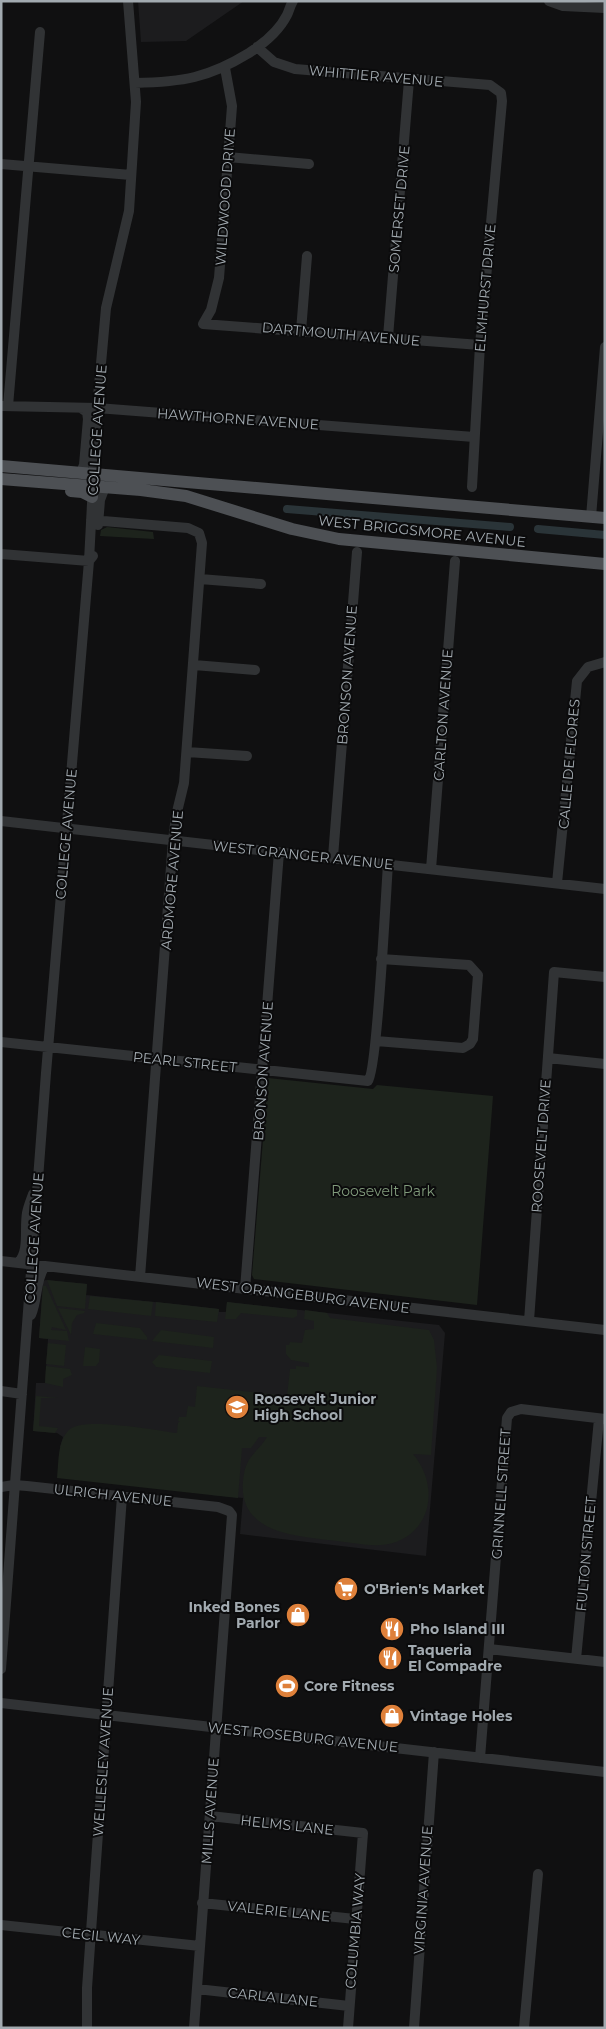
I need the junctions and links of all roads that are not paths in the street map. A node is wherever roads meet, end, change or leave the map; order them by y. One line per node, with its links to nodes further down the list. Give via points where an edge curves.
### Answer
1 (128, 1): 9 (street, COLLEGE AVENUE)
2 (549, 1): 4 (street, via 563,6)
3 (292, 2): 6 (street, via 277,29)
4 (605, 8)
5 (40, 32): 14 (street)
6 (258, 47): 7 (street); 8 (street, WHITTIER AVENUE, via 274,62 296,69)
7 (225, 68): 9 (street, via 188,79); 11 (street, WILDWOOD DRIVE, via 232,106)
8 (409, 80): 10 (street, WHITTIER AVENUE, via 490,85); 19 (street, SOMERSET DRIVE)
9 (135, 83): 15 (street, COLLEGE AVENUE)
10 (499, 89): 20 (street, ELMHURST DRIVE, via 502,101)
11 (228, 157): 13 (street); 17 (street, WILDWOOD DRIVE, via 219,278 211,310)
12 (1, 164): 14 (street)
13 (309, 164)
14 (30, 166): 15 (street); 22 (street)
15 (131, 175): 24 (street, COLLEGE AVENUE, via 127,224 106,308)
16 (307, 256): 18 (street)
17 (203, 324): 18 (street, DARTMOUTH AVENUE)
18 (301, 331): 19 (street, DARTMOUTH AVENUE)
19 (388, 338): 20 (street, DARTMOUTH AVENUE)
20 (480, 345): 26 (street, ELMHURST DRIVE)
21 (605, 347): 32 (street)
22 (4, 406): 23 (street, HAWTHORNE AVENUE)
23 (81, 408): 24 (street, HAWTHORNE AVENUE); 25 (street)
24 (97, 408): 25 (street); 26 (street, HAWTHORNE AVENUE); 29 (street, COLLEGE AVENUE)
25 (88, 420): 29 (street, via 84,465)
26 (474, 437): 31 (street, ELMHURST DRIVE)
27 (1, 466): 29 (main road, WEST BRIGGSMORE AVENUE)
28 (1, 479): 29 (main road, WEST BRIGGSMORE AVENUE)
29 (92, 483): 30 (main road, via 76,491); 32 (main road, WEST BRIGGSMORE AVENUE); 34 (street, COLLEGE AVENUE); 34 (street, via 100,500); 39 (main road, WEST BRIGGSMORE AVENUE, via 186,496 292,529 339,539)
30 (1, 484)
31 (472, 487)
32 (591, 517): 33 (main road, WEST BRIGGSMORE AVENUE)
33 (605, 518)
34 (94, 521): 38 (street, COLLEGE AVENUE, via 95,554); 40 (street, ARDMORE AVENUE, via 195,530 202,536)
35 (356, 552): 51 (street, BRONSON AVENUE)
36 (1, 554): 38 (street)
37 (455, 560): 53 (street, CARLTON AVENUE)
38 (89, 561): 48 (street, COLLEGE AVENUE)
39 (605, 564)
40 (200, 579): 41 (street); 43 (street, ARDMORE AVENUE)
41 (261, 584)
42 (605, 662): 54 (street, CALLE DE FLORES, via 588,667 577,681)
43 (194, 665): 44 (street); 45 (street, ARDMORE AVENUE)
44 (255, 670)
45 (187, 752): 46 (street); 49 (street, ARDMORE AVENUE)
46 (247, 756)
47 (1, 821): 48 (street, WEST GRANGER AVENUE)
48 (66, 828): 49 (street, WEST GRANGER AVENUE); 60 (street, COLLEGE AVENUE)
49 (173, 840): 50 (street, WEST GRANGER AVENUE); 62 (street, ARDMORE AVENUE)
50 (279, 852): 51 (street, WEST GRANGER AVENUE); 64 (street, BRONSON AVENUE)
51 (333, 858): 52 (street, WEST GRANGER AVENUE)
52 (388, 864): 53 (street, WEST GRANGER AVENUE); 56 (street)
53 (431, 869): 54 (street, WEST GRANGER AVENUE)
54 (557, 883): 55 (street, WEST GRANGER AVENUE)
55 (605, 889)
56 (381, 959): 58 (street); 58 (street, via 469,965 478,975 473,1039 467,1046)
57 (605, 977): 61 (street, ROOSEVELT DRIVE, via 554,972)
58 (376, 1041): 64 (street, PEARL STREET, via 370,1080)
59 (1, 1042): 60 (street, PEARL STREET)
60 (48, 1047): 62 (street, PEARL STREET); 65 (street, COLLEGE AVENUE)
61 (548, 1058): 63 (street); 72 (street, ROOSEVELT DRIVE)
62 (157, 1059): 64 (street, PEARL STREET); 70 (street, ARDMORE AVENUE)
63 (605, 1064)
64 (263, 1071): 71 (street, BRONSON AVENUE)
65 (38, 1182): 67 (street, via 27,1213 24,1250); 68 (street, COLLEGE AVENUE)
66 (1, 1261): 67 (street, WEST ORANGEBURG AVENUE)
67 (18, 1263): 68 (street, WEST ORANGEBURG AVENUE)
68 (33, 1265): 69 (street, WEST ORANGEBURG AVENUE); 73 (street, COLLEGE AVENUE)
69 (45, 1266): 70 (street, WEST ORANGEBURG AVENUE); 73 (street, via 36,1303)
70 (140, 1277): 71 (street, WEST ORANGEBURG AVENUE)
71 (245, 1289): 72 (street, WEST ORANGEBURG AVENUE)
72 (529, 1321): 74 (street, WEST ORANGEBURG AVENUE)
73 (27, 1322): 76 (street, COLLEGE AVENUE)
74 (605, 1330)
75 (1, 1392): 76 (street)
76 (22, 1394): 78 (street, COLLEGE AVENUE)
77 (602, 1419): 82 (street, GRINNELL STREET, via 521,1409 511,1412 506,1421); 83 (street, FULTON STREET)
78 (14, 1485): 79 (street, ULRICH AVENUE); 80 (street, ULRICH AVENUE); 85 (street, COLLEGE AVENUE)
79 (1, 1487)
80 (122, 1496): 81 (street, ULRICH AVENUE); 87 (street, WELLESLEY AVENUE)
81 (225, 1508): 88 (street, MILLS AVENUE, via 233,1520)
82 (489, 1648): 83 (street); 90 (street, GRINNELL STREET)
83 (576, 1659): 84 (street)
84 (605, 1662)
85 (1, 1669)
86 (1, 1703): 87 (street, WEST ROSEBURG AVENUE)
87 (106, 1715): 88 (street, WEST ROSEBURG AVENUE); 98 (street, WELLESLEY AVENUE)
88 (216, 1728): 89 (street, WEST ROSEBURG AVENUE); 92 (street, MILLS AVENUE)
89 (434, 1752): 90 (street, WEST ROSEBURG AVENUE); 105 (street, VIRGINIA AVENUE)
90 (480, 1758): 91 (street, WEST ROSEBURG AVENUE)
91 (605, 1772)
92 (210, 1816): 93 (street, HELMS LANE); 95 (street, MILLS AVENUE)
93 (363, 1833): 96 (street, COLUMBIA WAY)
94 (538, 1874): 106 (street)
95 (202, 1903): 96 (street, VALERIE LANE); 99 (street, MILLS AVENUE)
96 (355, 1919): 101 (street, COLUMBIA WAY)
97 (1, 1925): 98 (street, CECIL WAY)
98 (91, 1935): 99 (street, CECIL WAY); 102 (street, WELLESLEY AVENUE)
99 (200, 1946): 100 (street, MILLS AVENUE)
100 (197, 1989): 101 (street, CARLA LANE); 103 (street, MILLS AVENUE)
101 (349, 2006): 104 (street, COLUMBIA WAY)
102 (87, 2028)
103 (194, 2028)
104 (348, 2028)
105 (414, 2028)
106 (524, 2028)

